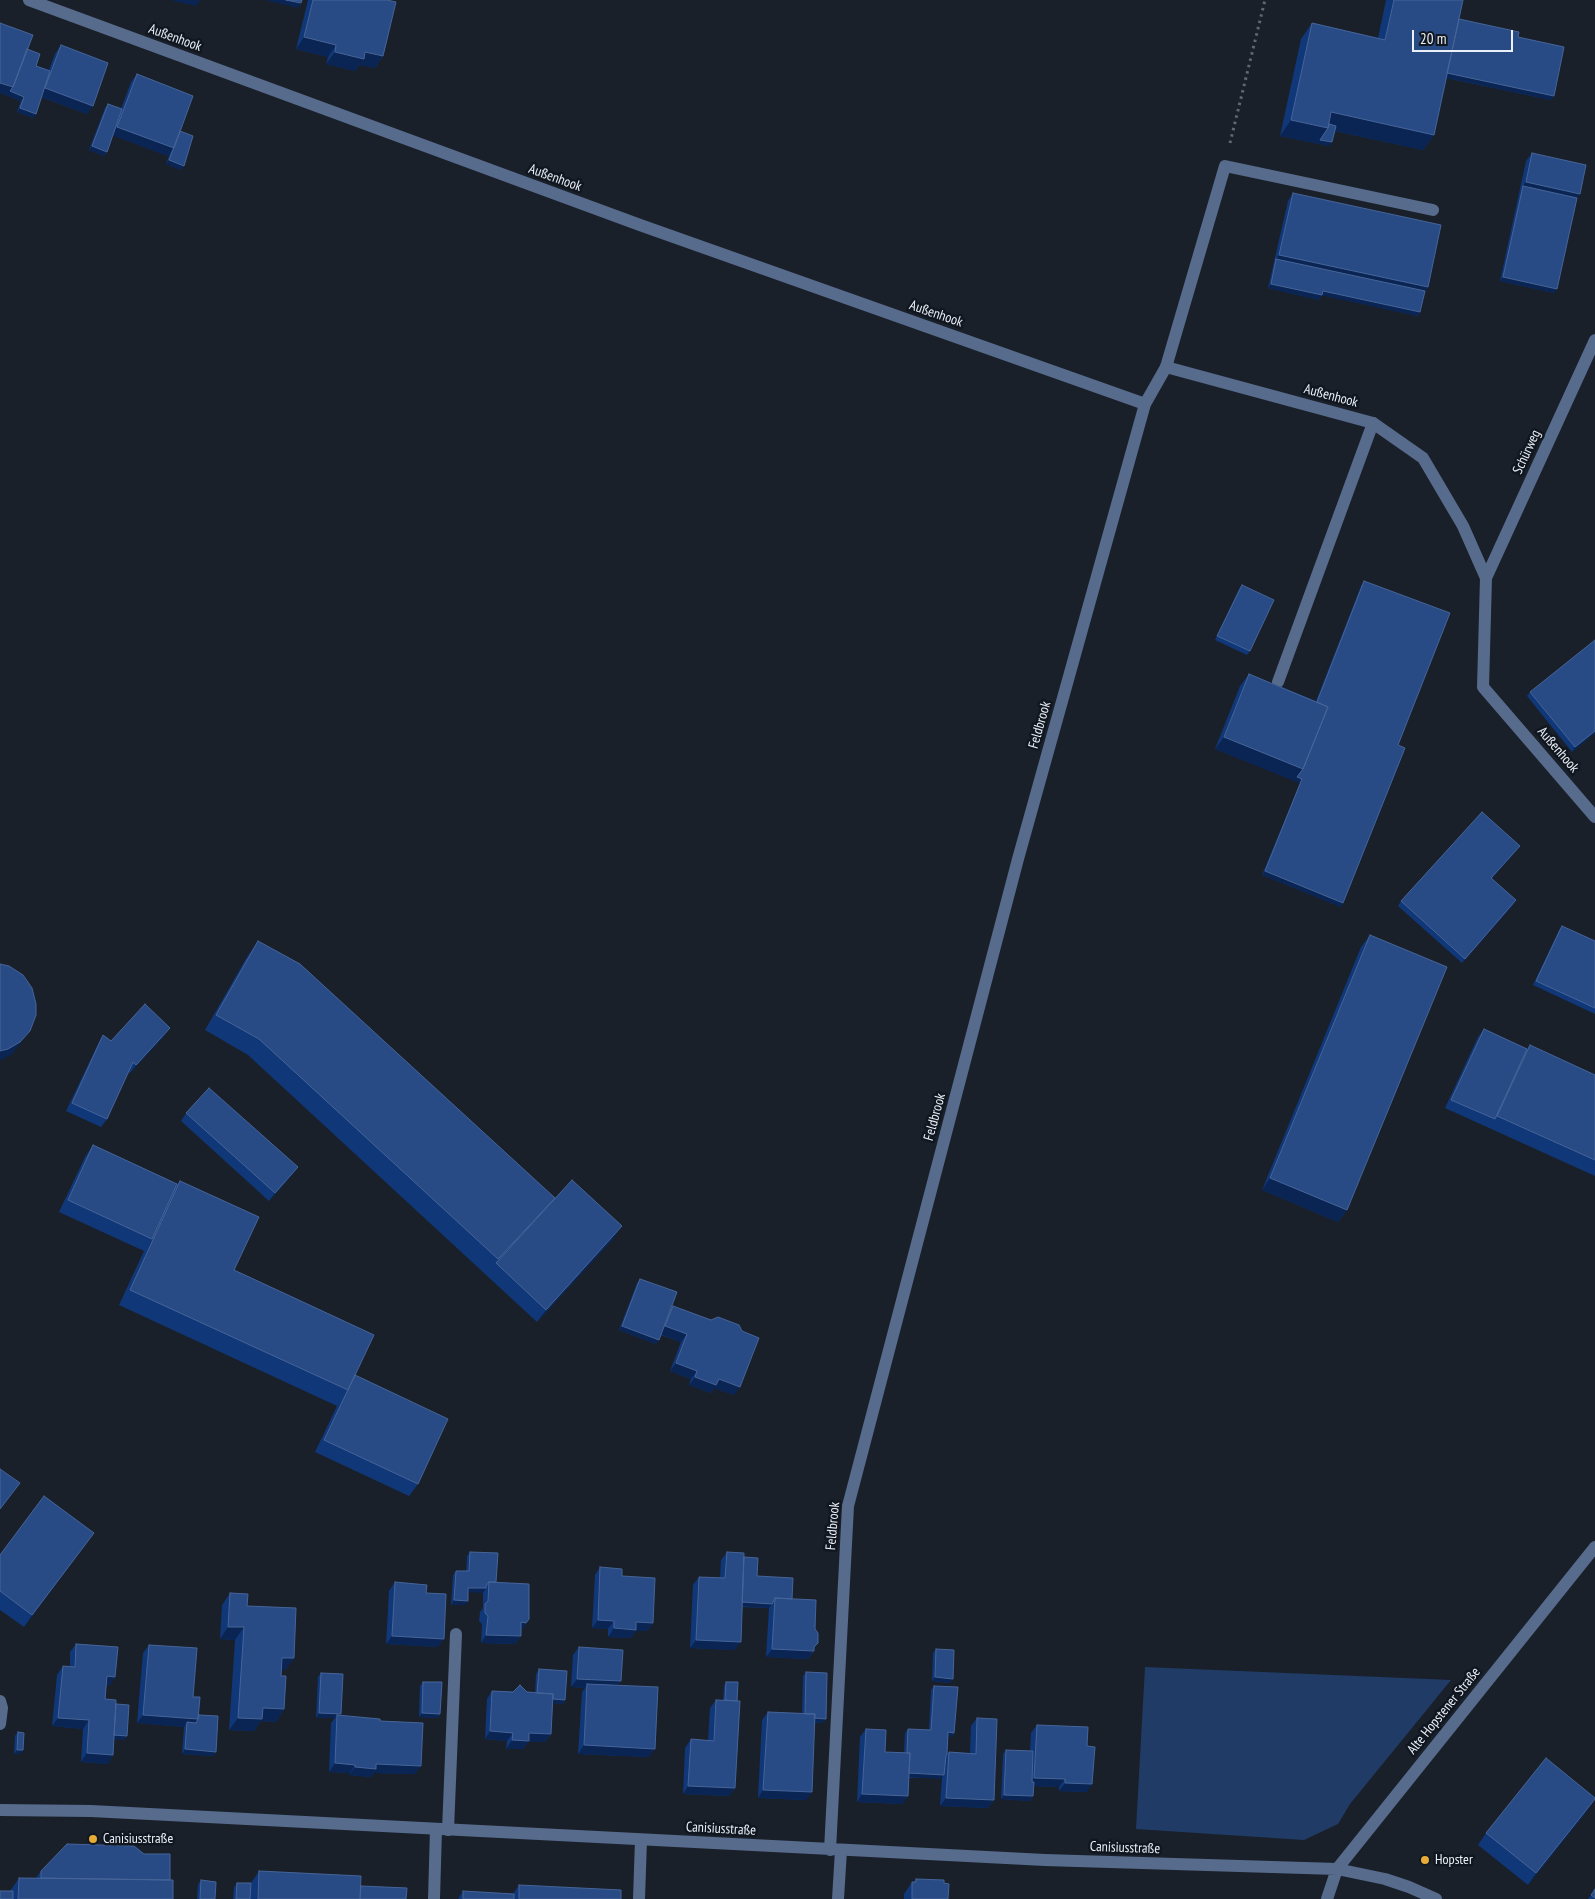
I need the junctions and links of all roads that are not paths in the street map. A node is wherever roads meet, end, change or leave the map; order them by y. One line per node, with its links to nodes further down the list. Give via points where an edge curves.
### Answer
1 (29, 0): 5 (street, Außenhook, via 640,225)
2 (1433, 210): 4 (street, via 1224,166)
3 (1595, 340): 7 (street, Schürweg)
4 (1166, 367): 5 (street); 6 (street, Außenhook)
5 (1145, 404): 17 (street, Feldbrook, via 1018,859 848,1506)
6 (1373, 423): 7 (street, Außenhook, via 1423,458 1463,526); 8 (street)
7 (1486, 578): 9 (street, Außenhook, via 1484,686)
8 (1278, 682)
9 (1595, 817)
10 (1595, 1547): 18 (street, Alte Hopstener Straße)
11 (456, 1634): 15 (street)
12 (0, 1701): 13 (street)
13 (0, 1724)
14 (0, 1810): 15 (street, Canisiusstraße, via 91,1811)
15 (442, 1829): 16 (street, Canisiusstraße); 19 (street)
16 (641, 1840): 17 (street, Canisiusstraße); 20 (street)
17 (836, 1850): 18 (street, Canisiusstraße); 21 (street, Feldbrook)
18 (1337, 1869): 22 (street, Alte Hopstener Straße); 23 (street, Canisiusstraße, via 1386,1879)
19 (434, 1899)
20 (639, 1899)
21 (838, 1899)
22 (1327, 1899)
23 (1436, 1899)

